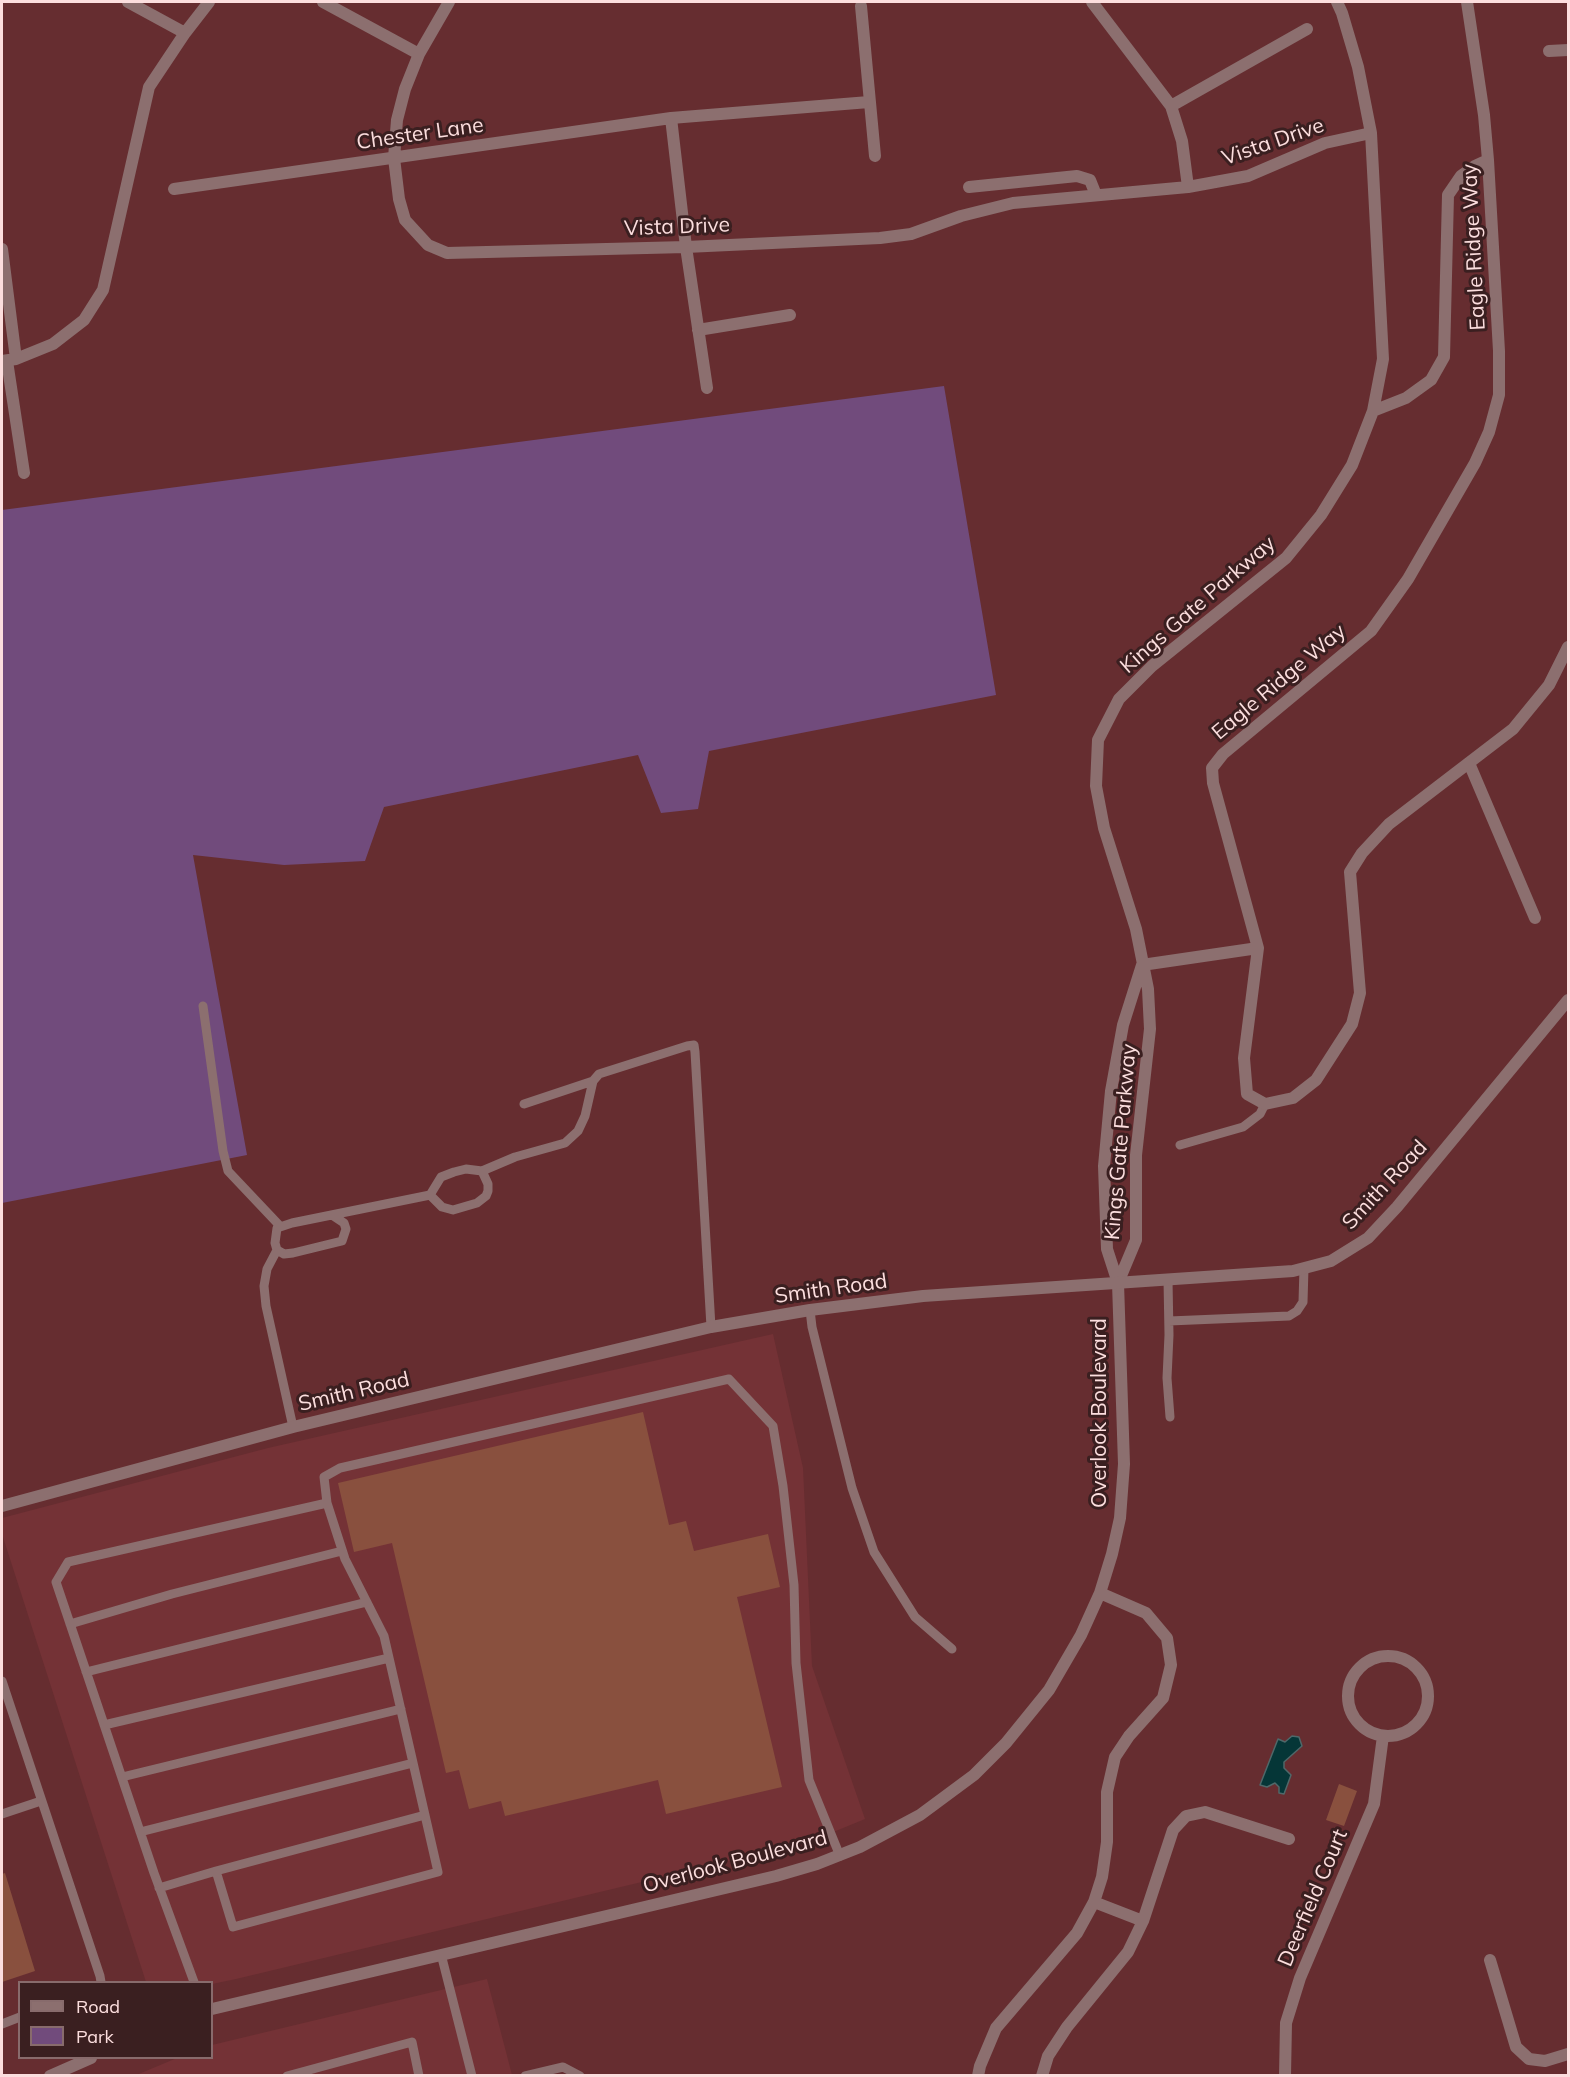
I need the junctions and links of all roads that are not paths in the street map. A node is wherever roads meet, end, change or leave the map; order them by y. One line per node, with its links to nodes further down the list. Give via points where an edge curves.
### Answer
1 (128, 2): 10 (street)
2 (209, 2): 10 (street)
3 (323, 2): 13 (street)
4 (449, 2): 13 (street, Vista Drive)
5 (1092, 2): 15 (street)
6 (1336, 2): 17 (street, Kings Gate Parkway, via 1358,66)
7 (1467, 2): 20 (street, Eagle Ridge Way)
8 (861, 6): 14 (street)
9 (1306, 29): 15 (street)
10 (185, 33): 29 (street, via 149,87 103,290 84,320 53,344)
11 (1569, 50): 12 (street)
12 (1549, 51)
13 (419, 54): 19 (street, Vista Drive, via 397,120)
14 (869, 102): 16 (street, Chester Lane); 18 (street)
15 (1171, 106): 22 (street, via 1182,141)
16 (671, 118): 19 (street, Chester Lane); 25 (street)
17 (1371, 133): 22 (street, Vista Drive, via 1325,143 1248,176); 31 (street, Kings Gate Parkway, via 1383,359)
18 (875, 156)
19 (394, 158): 23 (street, Chester Lane); 25 (street, Vista Drive, via 405,220 428,245 447,253)
20 (1488, 160): 31 (street, via 1461,176 1448,195 1444,357 1431,380 1406,398); 36 (street, Eagle Ridge Way, via 1499,395 1475,463 1408,579 1371,631 1223,754 1212,768)
21 (969, 187): 24 (street, via 1077,176 1090,180)
22 (1188, 187): 24 (street, Vista Drive)
23 (174, 189)
24 (1096, 195): 25 (street, Vista Drive, via 1013,203 911,234 880,238)
25 (686, 247): 28 (street)
26 (2, 249): 29 (street)
27 (790, 315): 28 (street)
28 (698, 330): 30 (street)
29 (8, 360): 32 (street)
30 (707, 388)
31 (1373, 411): 37 (street, Kings Gate Parkway, via 1352,465 1321,514 1286,558 1152,666 1119,699 1098,740 1096,786 1104,828 1136,929)
32 (24, 473)
33 (1569, 647): 34 (street, via 1549,685 1513,729)
34 (1468, 763): 35 (street); 42 (street, via 1389,824 1362,853 1350,873 1360,993 1352,1024 1316,1080 1293,1098)
35 (1536, 918)
36 (1258, 948): 37 (street); 42 (street, Eagle Ridge Way, via 1244,1058 1247,1094)
37 (1142, 964): 51 (street, Kings Gate Parkway, via 1150,1029 1136,1155 1136,1240); 51 (street, Kings Gate Parkway, via 1123,1024 1111,1091 1104,1166 1107,1249)
38 (1569, 1000): 49 (street, Smith Road, via 1368,1238 1331,1261)
39 (203, 1006): 47 (lane, via 228,1171)
40 (593, 1081): 41 (lane); 44 (lane, via 585,1116 578,1131 565,1143); 54 (lane, via 607,1071 694,1045)
41 (524, 1104)
42 (1265, 1104): 43 (lane, via 1260,1114 1243,1127)
43 (1180, 1145)
44 (482, 1171): 45 (lane, via 466,1170 441,1177); 45 (lane, via 488,1191 477,1203 453,1210 442,1207)
45 (430, 1195): 46 (lane)
46 (332, 1215): 47 (lane); 48 (lane, via 344,1223 342,1241 292,1253)
47 (280, 1226): 48 (lane, via 275,1231)
48 (277, 1250): 56 (lane, via 264,1286)
49 (1304, 1268): 50 (street, Smith Road); 53 (lane, via 1303,1302 1289,1316)
50 (1168, 1280): 51 (street, Smith Road); 53 (lane)
51 (1118, 1283): 52 (street, Smith Road, via 922,1296); 60 (street, Overlook Boulevard, via 1124,1490 1117,1535)
52 (810, 1310): 54 (street, Smith Road); 63 (lane, via 852,1488 874,1552 915,1617)
53 (1169, 1321): 55 (lane)
54 (711, 1327): 56 (street, Smith Road)
55 (1170, 1417)
56 (292, 1427): 58 (street, Smith Road)
57 (327, 1503): 59 (lane); 62 (lane, via 68,1562 56,1582); 77 (lane, via 324,1477 340,1468 729,1379 773,1426 794,1585 796,1663 808,1780)
58 (2, 1506)
59 (342, 1551): 61 (lane); 62 (lane)
60 (1100, 1593): 77 (street, Overlook Boulevard, via 1060,1672 1036,1708 991,1759 920,1815); 80 (street, via 1146,1613 1167,1638 1171,1665 1163,1698 1115,1757 1107,1792 1102,1877)
61 (367, 1602): 64 (lane, via 384,1636); 65 (lane)
62 (70, 1624): 65 (lane)
63 (952, 1649)
64 (389, 1658): 67 (lane); 68 (lane)
65 (86, 1672): 68 (lane)
66 (2, 1681): 72 (lane)
67 (401, 1709): 70 (lane); 71 (lane)
68 (104, 1725): 71 (lane)
69 (1383, 1736): 69 (street, via 1413,1728 1423,1717 1428,1702 1427,1686 1420,1672 1408,1661 1393,1656 1363,1664 1348,1691 1349,1707 1356,1721); 99 (street, Deerfield Court, via 1374,1804 1300,1978 1286,2023)
70 (413, 1762): 74 (lane); 75 (lane)
71 (122, 1777): 75 (lane)
72 (42, 1801): 73 (lane); 84 (lane)
73 (2, 1814)
74 (425, 1815): 78 (lane); 78 (lane, via 438,1872 233,1927)
75 (140, 1832): 79 (lane)
76 (1288, 1839): 81 (street, via 1205,1812 1186,1816 1173,1830)
77 (840, 1856): 82 (street, Overlook Boulevard, via 776,1876)
78 (216, 1871): 79 (lane)
79 (159, 1888): 85 (lane)
80 (1094, 1902): 81 (street); 97 (street, via 1077,1933 996,2028)
81 (1143, 1921): 98 (street, via 1128,1952 1048,2056)
82 (441, 1954): 86 (street, Overlook Boulevard); 94 (lane)
83 (1490, 1960): 89 (street, via 1516,2047 1529,2060 1545,2061)
84 (101, 1981)
85 (193, 1981)
86 (213, 2009)
87 (18, 2018): 88 (lane)
88 (2, 2024)
89 (1569, 2054)
90 (89, 2059): 91 (street)
91 (50, 2076)
92 (287, 2076): 93 (lane, via 412,2043)
93 (419, 2076)
94 (472, 2076)
95 (525, 2076): 96 (lane, via 563,2067)
96 (580, 2076)
97 (978, 2076)
98 (1042, 2076)
99 (1285, 2076)

